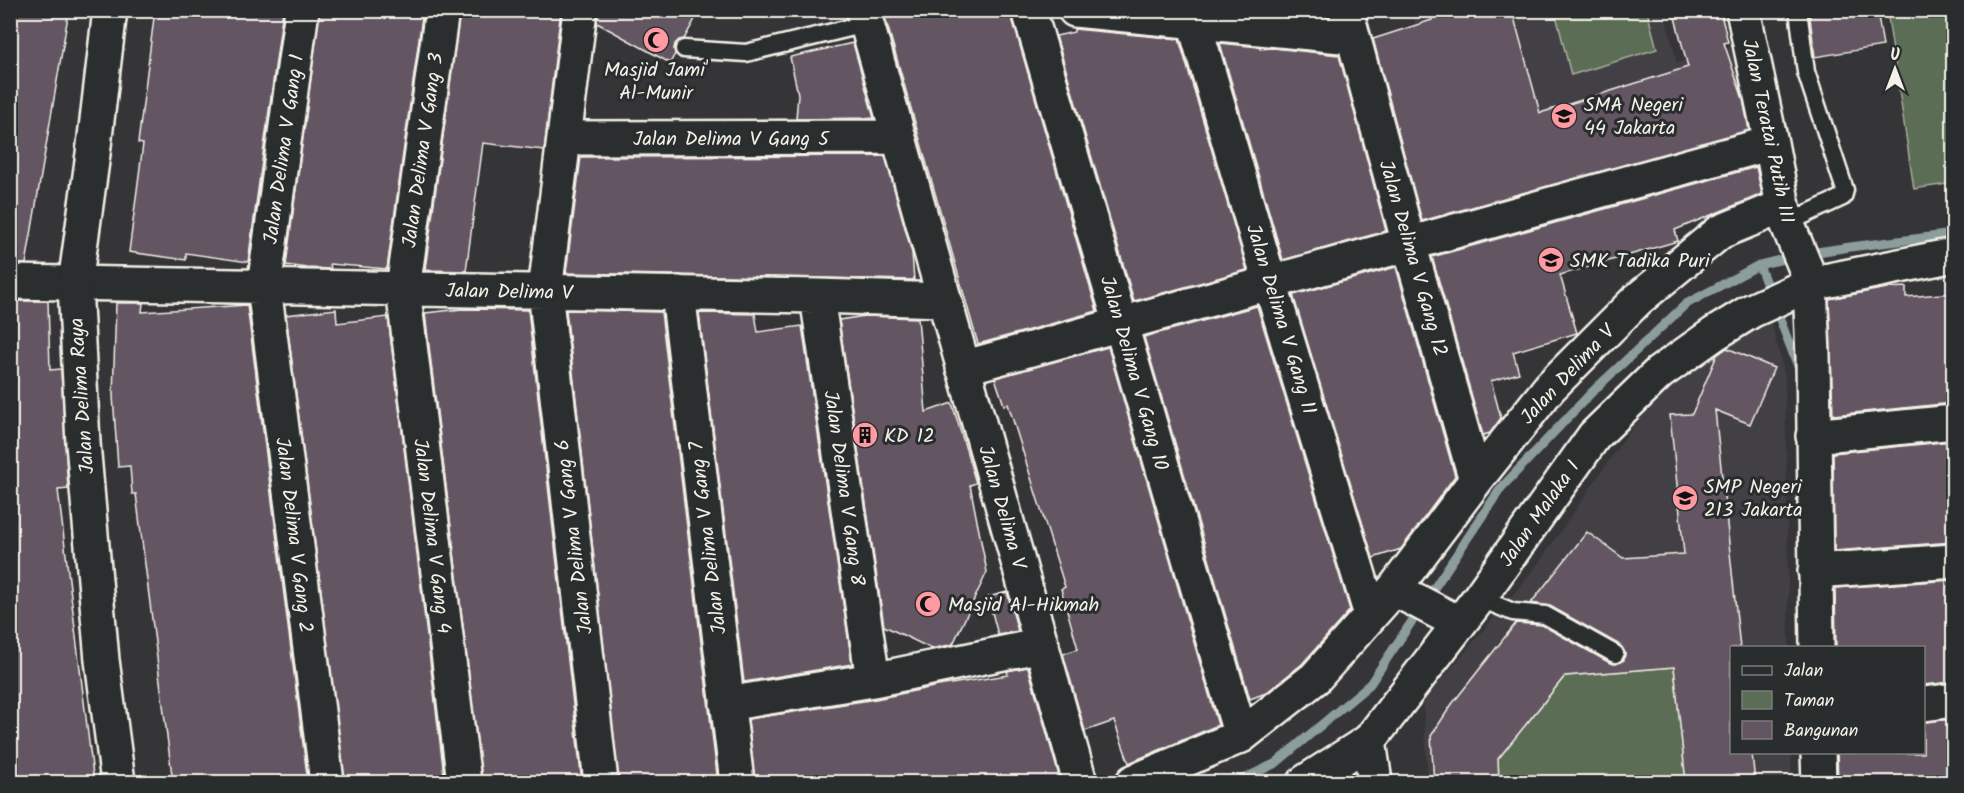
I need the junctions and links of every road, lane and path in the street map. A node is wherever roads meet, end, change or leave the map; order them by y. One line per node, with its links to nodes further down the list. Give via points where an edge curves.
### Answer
1 (110, 10): 22 (street, Jalan Delima Raya)
2 (302, 10): 23 (street, Jalan Delima V Gang 1)
3 (442, 10): 24 (street, Jalan Delima V Gang 3)
4 (580, 10): 14 (street)
5 (1029, 10): 29 (street, Jalan Delima V Gang 10)
6 (1075, 10): 10 (street)
7 (1743, 10): 15 (street, Jalan Teratai Putih III)
8 (1797, 10): 16 (lane, via 1806,72 1845,190 1843,196)
9 (864, 17): 12 (lane, via 746,53); 13 (street, Jalan Delima V)
10 (1194, 22): 11 (street); 21 (street, Jalan Delima V Gang 11)
11 (1349, 24): 17 (street, Jalan Delima V Gang 12)
12 (684, 48)
13 (898, 137): 14 (street, Jalan Delima V Gang 5); 28 (street, Jalan Delima V)
14 (564, 138): 25 (street)
15 (1771, 143): 16 (street, Jalan Teratai Putih III); 17 (street)
16 (1787, 221): 19 (street, Jalan Teratai Putih III); 33 (street, Jalan Delima V, via 1720,232 1637,300 1550,387)
17 (1409, 244): 21 (street); 33 (street, Jalan Delima V Gang 12)
18 (1953, 255): 19 (street, Jalan Malaka I)
19 (1808, 276): 32 (street, Jalan Teratai Putih III); 37 (street, Jalan Malaka I, via 1659,373 1594,436)
20 (10, 282): 22 (street, Jalan Delima V)
21 (1270, 283): 29 (street); 38 (street, Jalan Delima V Gang 11)
22 (75, 284): 23 (street, Jalan Delima V); 49 (street, Jalan Delima Raya, via 83,443 102,660)
23 (264, 287): 24 (street, Jalan Delima V); 50 (street, Jalan Delima V Gang 2)
24 (403, 289): 25 (street, Jalan Delima V); 51 (street, Jalan Delima V Gang 4)
25 (545, 291): 26 (street, Jalan Delima V); 52 (street, Jalan Delima V Gang 6)
26 (678, 293): 27 (street, Jalan Delima V); 44 (street, Jalan Delima V Gang 7)
27 (817, 296): 28 (street, Jalan Delima V); 42 (street, Jalan Delima V Gang 8)
28 (944, 300): 30 (street, Jalan Delima V)
29 (1122, 324): 30 (street); 46 (street, Jalan Delima V Gang 10)
30 (963, 368): 39 (street, Jalan Delima V)
31 (1953, 422): 32 (street)
32 (1813, 436): 35 (street, Jalan Teratai Putih III)
33 (1476, 480): 36 (street, Jalan Delima V)
34 (1953, 561): 35 (street)
35 (1815, 571): 40 (street, Jalan Teratai Putih III)
36 (1403, 594): 37 (street); 38 (street, Jalan Delima V)
37 (1464, 613): 41 (lane, via 1545,615); 47 (street, Jalan Malaka I)
38 (1371, 615): 46 (street, Jalan Delima V, via 1315,678)
39 (1042, 645): 42 (street); 54 (street, Jalan Delima V)
40 (1817, 646)
41 (1615, 654)
42 (873, 680): 44 (street)
43 (1953, 700): 45 (street)
44 (727, 704): 53 (street, Jalan Delima V Gang 7)
45 (1925, 704)
46 (1241, 736): 55 (street, Jalan Delima V)
47 (1369, 741): 56 (street, Jalan Malaka I); 57 (street)
48 (1818, 754): 58 (street)
49 (118, 783)
50 (327, 783)
51 (464, 783)
52 (602, 783)
53 (737, 783)
54 (1080, 783)
55 (1133, 783)
56 (1305, 783)
57 (1375, 783)
58 (1819, 783)

